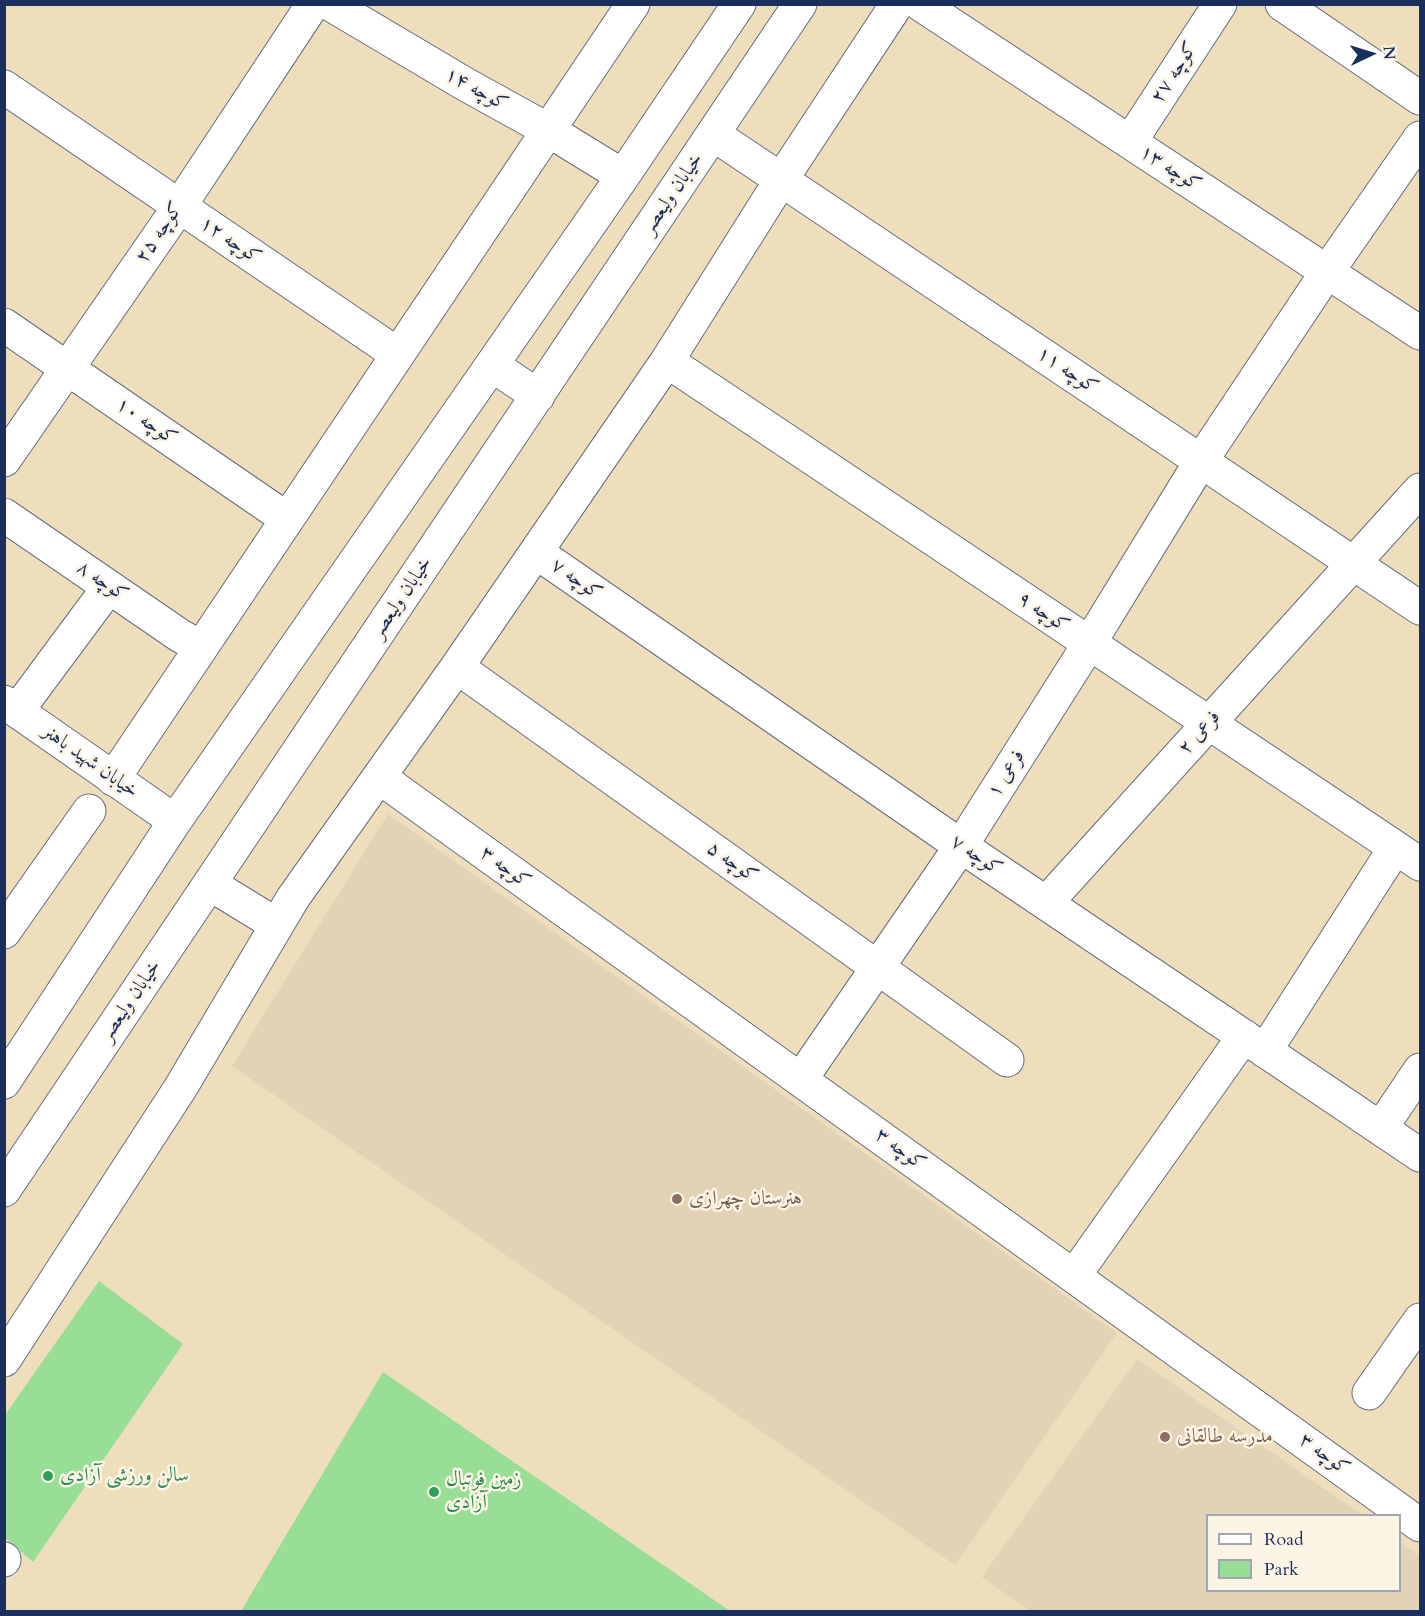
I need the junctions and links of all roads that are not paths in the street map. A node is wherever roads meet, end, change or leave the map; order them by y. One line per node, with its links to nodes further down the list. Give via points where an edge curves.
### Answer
1 (313, 4): 18 (street, کوچه ۲۵)
2 (330, 4): 12 (street, کوچه ۱۴)
3 (633, 4): 12 (street)
4 (739, 4): 16 (street)
5 (800, 4): 13 (street, خیابان ولیعصر)
6 (897, 4): 17 (street)
7 (920, 4): 15 (street, کوچه ۱۳)
8 (1220, 4): 15 (street, کوچه ۲۷)
9 (1282, 4): 11 (street)
10 (4, 87): 18 (street, کوچه ۱۲)
11 (1420, 98)
12 (548, 130): 16 (street, کوچه ۱۴); 22 (street)
13 (713, 134): 17 (street, کوچه ۱۱); 26 (street, خیابان ولیعصر)
14 (1420, 138): 19 (street, فرعی ۱)
15 (1130, 142): 19 (street, کوچه ۱۳)
16 (623, 176): 24 (street)
17 (781, 180): 23 (street); 28 (street, کوچه ۱۱)
18 (179, 207): 22 (street, کوچه ۱۲); 25 (street, کوچه ۲۵)
19 (1327, 272): 21 (street, کوچه ۱۳); 28 (street, فرعی ۱)
20 (4, 325): 25 (street, کوچه ۱۰)
21 (1420, 333)
22 (398, 354): 31 (street)
23 (667, 361): 32 (street); 36 (street, کوچه ۹)
24 (492, 365): 26 (street); 44 (street)
25 (68, 368): 27 (street, کوچه ۲۵); 31 (street, کوچه ۱۰)
26 (537, 396): 47 (street, خیابان ولیعصر)
27 (4, 460)
28 (1201, 461): 33 (street, کوچه ۱۱); 36 (street, فرعی ۱)
29 (1420, 490): 33 (street, فرعی ۲)
30 (4, 515): 34 (street, کوچه ۸)
31 (287, 519): 37 (street)
32 (536, 552): 38 (street); 45 (street, کوچه ۷)
33 (1355, 564): 35 (street, کوچه ۱۱); 40 (street, فرعی ۲)
34 (109, 587): 37 (street, کوچه ۸); 39 (street)
35 (1420, 608)
36 (1089, 644): 40 (street, کوچه ۹); 45 (street, فرعی ۱)
37 (200, 647): 42 (street)
38 (457, 667): 41 (street); 52 (street, کوچه ۵)
39 (11, 706): 42 (street, خیابان شهید باهنر)
40 (1208, 723): 46 (street, کوچه ۹); 49 (street, فرعی ۲)
41 (379, 777): 50 (street); 56 (street, کوچه ۳)
42 (113, 779): 44 (street, خیابان شهید باهنر)
43 (89, 811): 48 (street)
44 (175, 821): 57 (street)
45 (961, 846): 49 (street, کوچه ۷); 52 (street, فرعی ۱)
46 (1408, 856): 53 (street)
47 (210, 884): 50 (street); 60 (street, خیابان ولیعصر)
48 (16, 890): 51 (street)
49 (1046, 903): 53 (street, کوچه ۷)
50 (277, 925): 63 (street, via 181,1087)
51 (4, 932)
52 (878, 966): 54 (street, کوچه ۵); 56 (street, فرعی ۱)
53 (1255, 1043): 58 (street, کوچه ۷); 61 (street)
54 (1007, 1060)
55 (1420, 1070): 58 (street)
56 (801, 1079): 61 (street, کوچه ۳)
57 (4, 1082)
58 (1381, 1128): 59 (street, کوچه ۷)
59 (1420, 1155)
60 (4, 1190)
61 (1074, 1276): 65 (street, کوچه ۳)
62 (1420, 1320): 64 (street)
63 (4, 1360)
64 (1369, 1393)
65 (1420, 1525)

